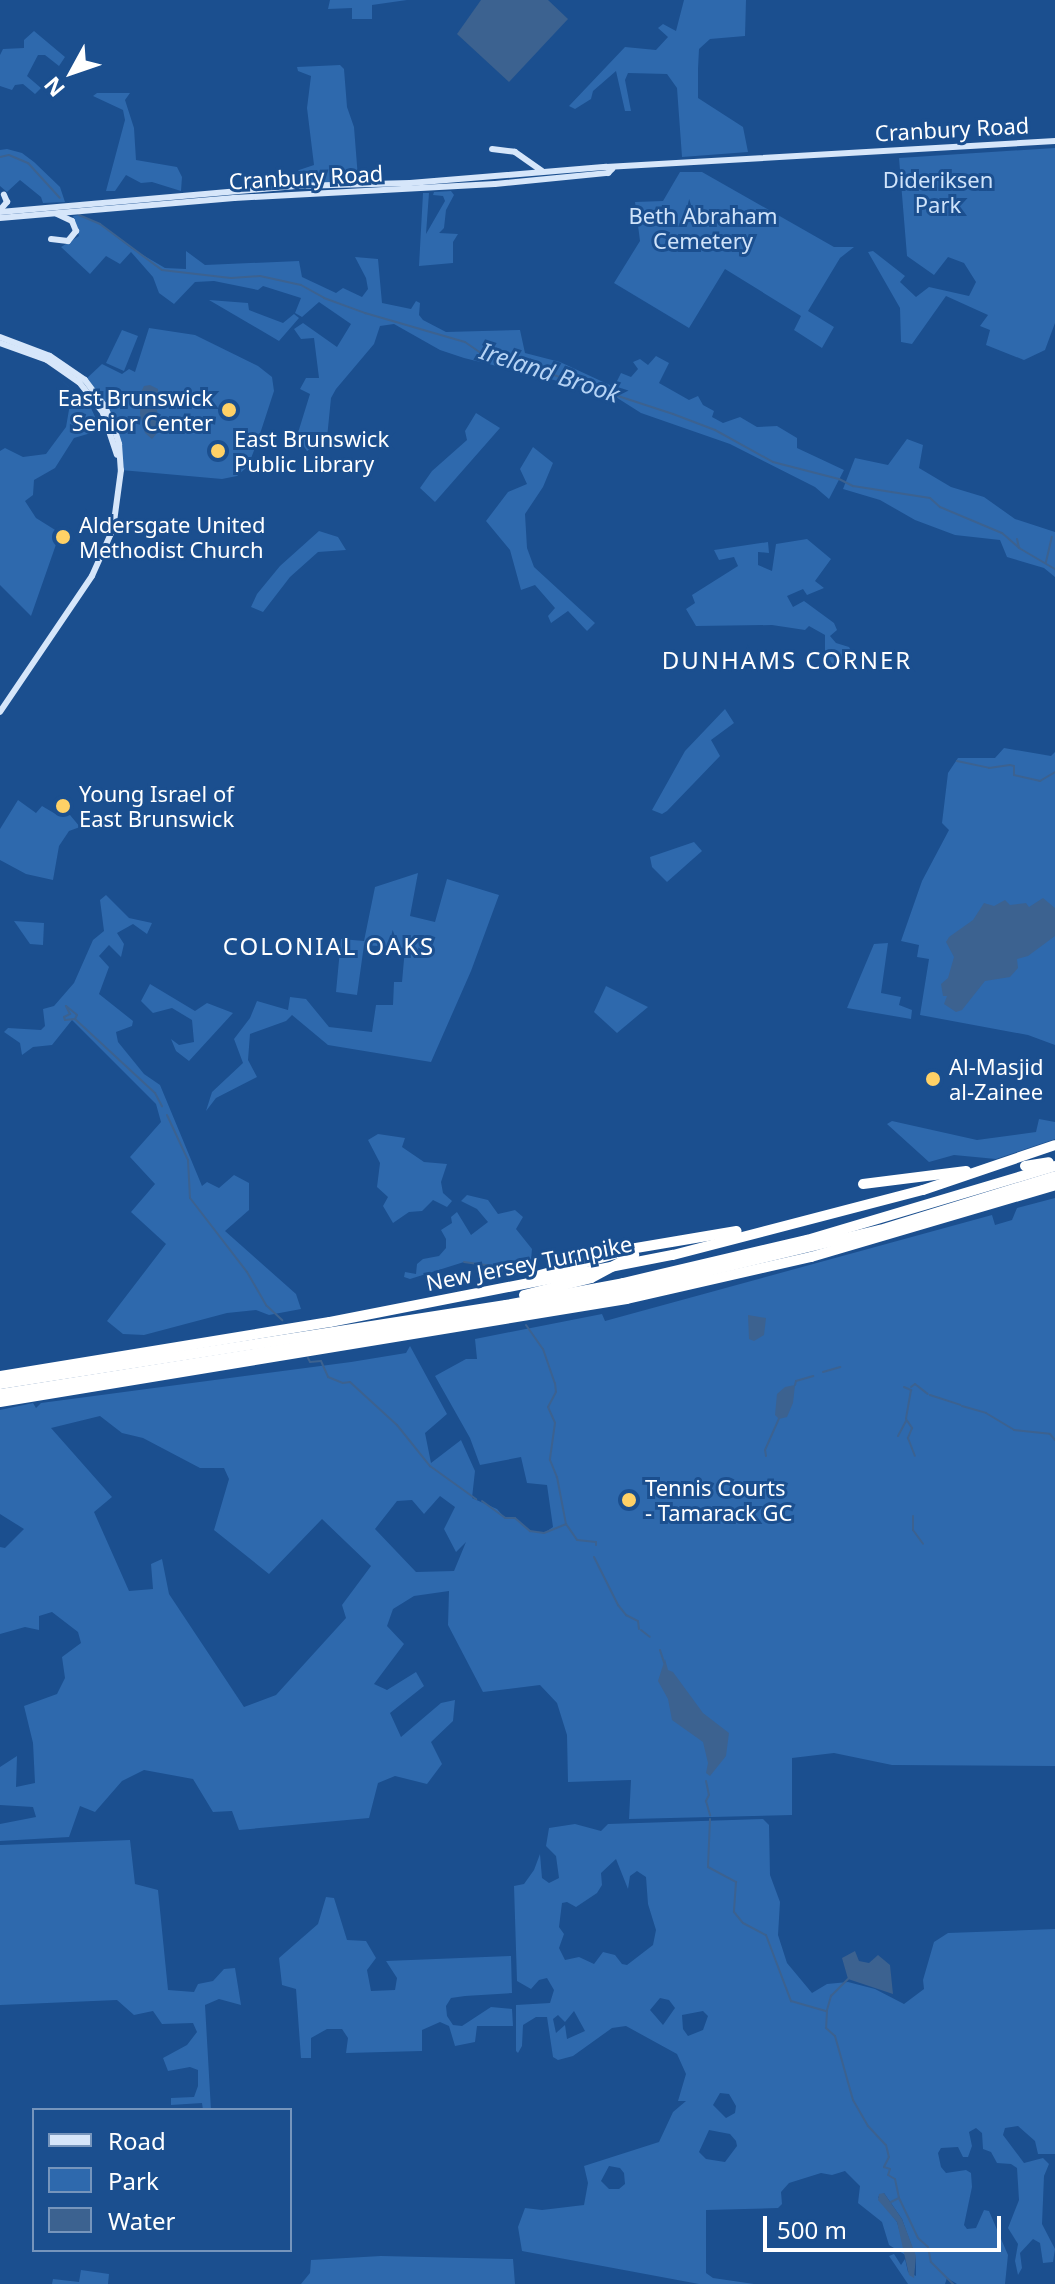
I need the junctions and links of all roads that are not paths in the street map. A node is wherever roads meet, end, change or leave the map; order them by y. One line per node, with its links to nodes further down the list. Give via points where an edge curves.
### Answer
1 (1055, 141): 3 (main road, Cranbury Road)
2 (492, 149): 4 (main road, via 515,152)
3 (612, 169): 4 (main road, Cranbury Road); 7 (main road, Cranbury Road, via 495,184)
4 (545, 172): 6 (main road, Cranbury Road, via 233,191)
5 (4, 195): 6 (main road, via 7,202)
6 (0, 213): 7 (main road, Cranbury Road)
7 (50, 213): 8 (main road, via 67,218 76,228 68,241)
8 (51, 239)
9 (0, 340): 10 (main road, via 50,356 85,380 113,424 121,470 113,529 92,576)
10 (0, 712)
11 (1055, 1145): 13 (highway, New Jersey Turnpike)
12 (1055, 1160): 14 (highway)
13 (991, 1166): 17 (highway); 19 (highway, New Jersey Turnpike, via 887,1201 687,1251)
14 (1025, 1166)
15 (1055, 1166): 19 (highway, New Jersey Turnpike, via 738,1258 523,1302)
16 (1055, 1176): 22 (highway, New Jersey Turnpike, via 838,1241 639,1288)
17 (863, 1184)
18 (1055, 1185): 23 (highway, via 826,1253 627,1299)
19 (331, 1327): 19 (highway, bridge, via 636,1248 737,1231 634,1255 569,1286); 20 (highway, New Jersey Turnpike); 21 (highway, New Jersey Turnpike)
20 (0, 1376)
21 (0, 1384)
22 (0, 1394)
23 (0, 1402)

